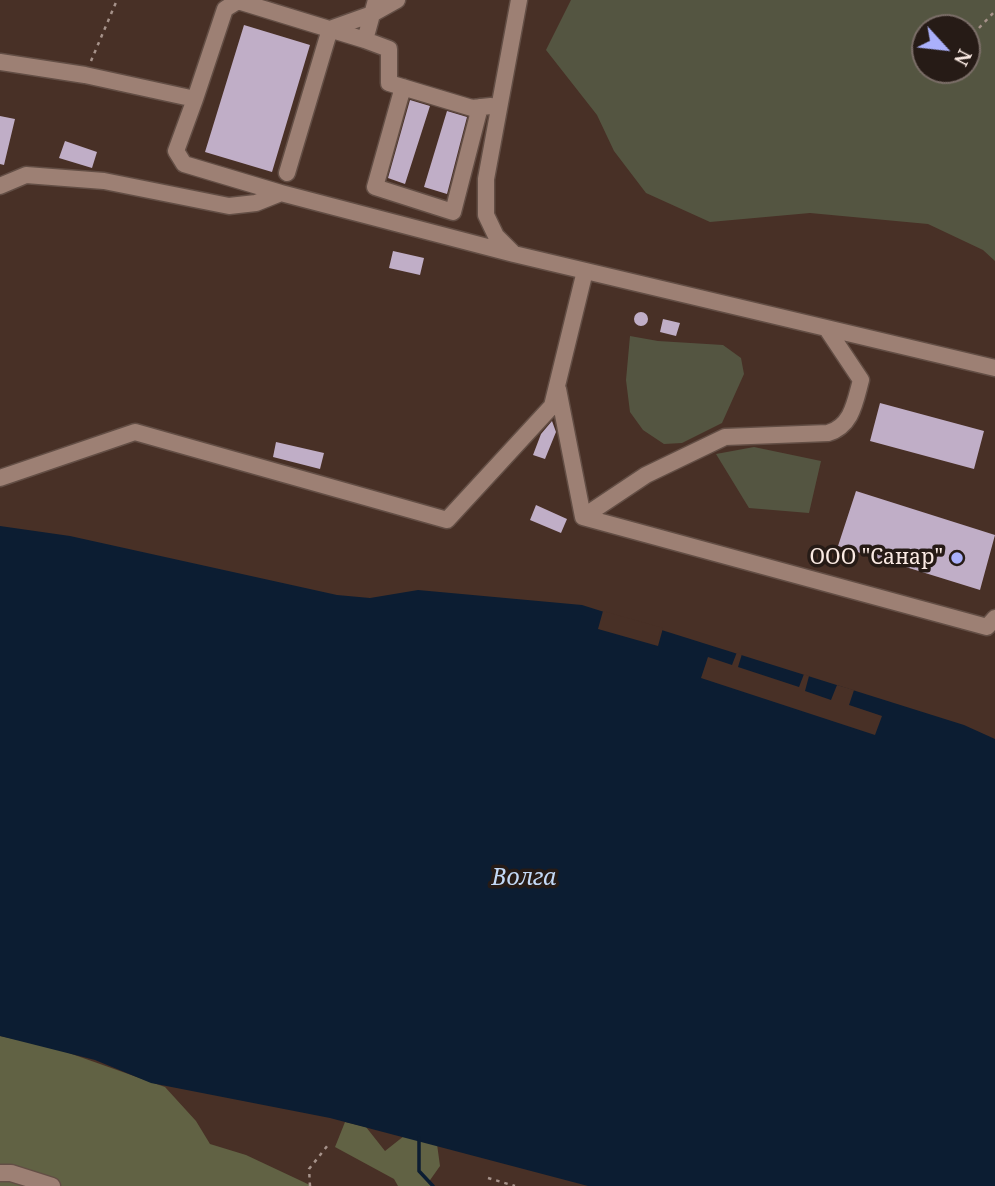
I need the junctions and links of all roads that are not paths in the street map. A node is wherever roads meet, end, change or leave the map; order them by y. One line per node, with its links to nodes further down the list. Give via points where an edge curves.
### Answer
1 (397, 0): 3 (street)
2 (519, 0): 9 (street)
3 (374, 7): 4 (street); 5 (street)
4 (330, 29): 5 (street); 8 (street, via 239,1 225,9); 12 (street)
5 (365, 40): 7 (street, via 389,49 389,83)
6 (0, 62): 8 (street)
7 (403, 88): 10 (street); 10 (street, via 375,187 453,212)
8 (195, 99): 15 (street, via 176,152 184,164)
9 (500, 106): 10 (street); 16 (street, via 486,179 486,215 496,236)
10 (480, 107)
11 (0, 173): 13 (street)
12 (287, 173)
13 (26, 175): 14 (street); 15 (street, via 104,181 229,206 256,203)
14 (0, 186)
15 (281, 193): 16 (street)
16 (514, 254): 17 (street)
17 (585, 271): 18 (street); 20 (street)
18 (827, 329): 19 (street); 22 (street, via 861,380 853,412 838,430 725,437 646,475)
19 (995, 368)
20 (557, 384): 21 (street, via 552,406 447,520 135,432); 22 (street)
21 (0, 478)
22 (583, 517): 23 (street, via 987,627)
23 (995, 618)
24 (0, 1173): 25 (street)
25 (52, 1186)

